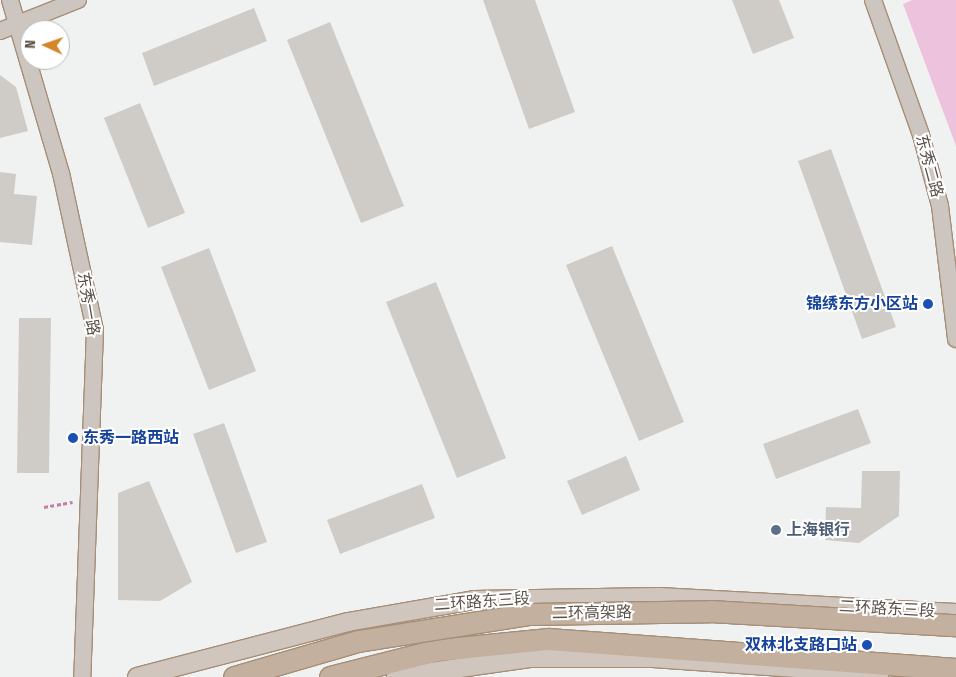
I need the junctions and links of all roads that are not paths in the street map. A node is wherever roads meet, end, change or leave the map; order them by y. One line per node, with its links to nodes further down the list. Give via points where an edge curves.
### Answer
1 (10, 0): 4 (street, 东秀一路)
2 (78, 0): 4 (street)
3 (873, 0): 6 (street, 东秀二路, via 921,135 940,206)
4 (19, 25): 5 (street); 9 (street, 东秀一路, via 61,173 95,330 86,500)
5 (0, 30)
6 (956, 339)
7 (954, 621): 10 (main road, 二环路东三段, via 658,597 474,600 348,622); 11 (highway, 二环高架路, bridge, via 710,612 528,614 358,641)
8 (956, 669): 12 (highway, 二环高架路, via 548,638 437,650)
9 (82, 677)
10 (137, 677)
11 (234, 677)
12 (330, 677)
13 (396, 677): 14 (main road, via 530,658 653,658)
14 (924, 677)

